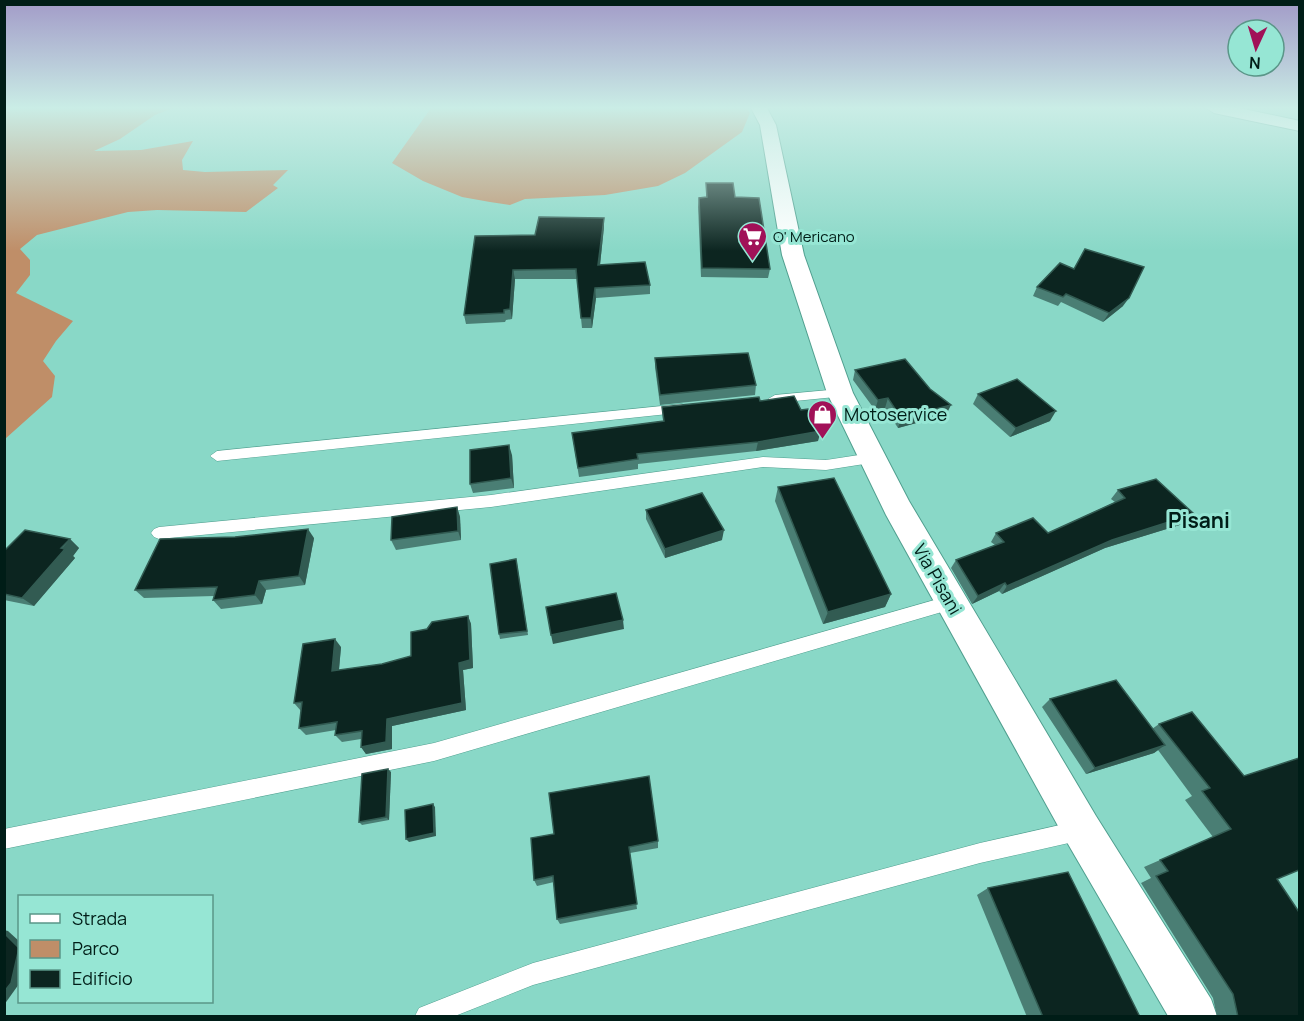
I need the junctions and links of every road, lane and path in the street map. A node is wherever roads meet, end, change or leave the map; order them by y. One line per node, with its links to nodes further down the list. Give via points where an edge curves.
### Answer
1 (774, 156): 2 (street, Via Pisani, via 793,255)
2 (840, 393): 3 (lane); 6 (street, Via Pisani)
3 (757, 401)
4 (699, 407): 5 (lane)
5 (217, 456)
6 (872, 458): 7 (lane, via 826,465 763,462 491,501); 8 (street, Via Pisani)
7 (159, 533)
8 (952, 602): 9 (street, Via Pisani); 10 (lane, via 434,752)
9 (1082, 830): 11 (lane, via 980,853 533,974); 12 (street, Via Pisani)
10 (4, 839)
11 (427, 1017)
12 (1194, 1017)

